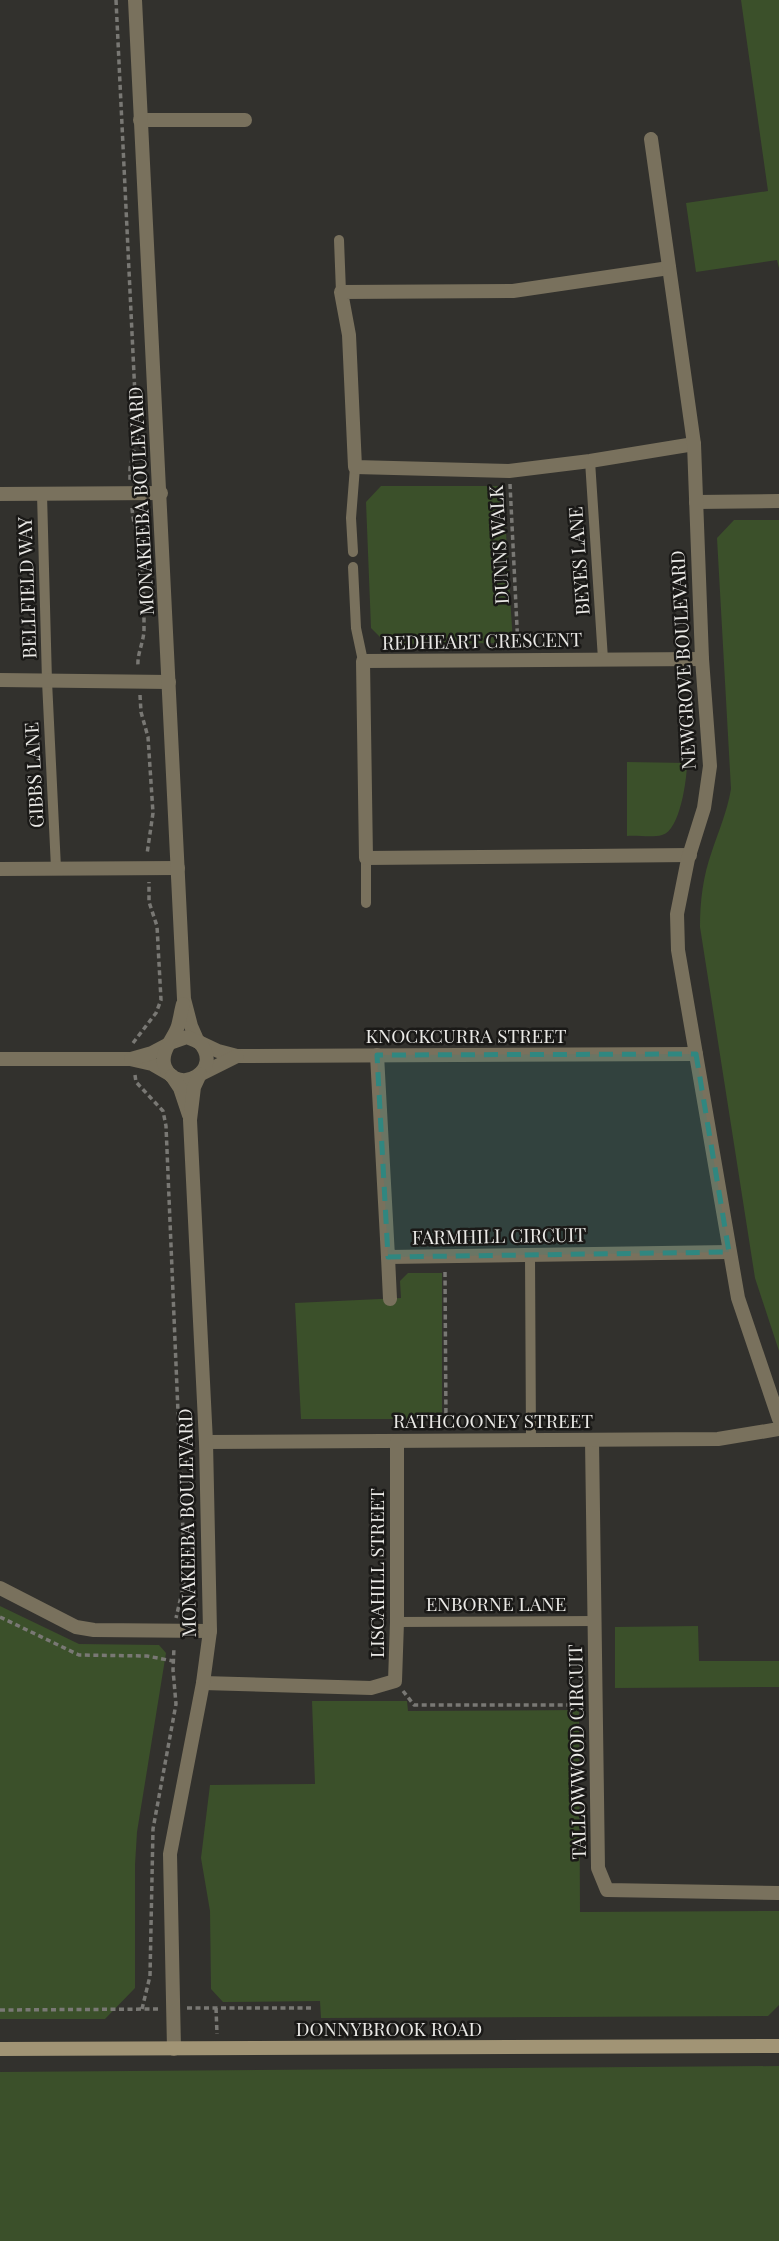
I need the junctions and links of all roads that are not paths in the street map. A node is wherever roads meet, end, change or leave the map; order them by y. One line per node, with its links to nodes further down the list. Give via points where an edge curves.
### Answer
1 (135, 0): 2 (street, MONAKEEBA BOULEVARD)
2 (139, 120): 3 (street); 11 (street, MONAKEEBA BOULEVARD)
3 (245, 120)
4 (651, 139): 6 (street, NEWGROVE BOULEVARD)
5 (339, 240): 7 (lane)
6 (669, 268): 7 (street, via 513,291); 8 (street, NEWGROVE BOULEVARD)
7 (341, 292): 10 (street, via 349,335)
8 (694, 444): 9 (street); 14 (street, NEWGROVE BOULEVARD)
9 (590, 461): 10 (street, via 509,471); 18 (lane, BEYES LANE)
10 (355, 467): 16 (lane)
11 (161, 492): 13 (street); 23 (street, MONAKEEBA BOULEVARD)
12 (0, 494): 13 (street)
13 (42, 494): 22 (lane, BELLFIELD WAY)
14 (696, 502): 15 (street); 19 (street, NEWGROVE BOULEVARD)
15 (779, 502)
16 (353, 552)
17 (354, 567): 20 (lane, via 356,628)
18 (603, 659): 19 (street, REDHEART CRESCENT); 20 (street, REDHEART CRESCENT)
19 (702, 659): 24 (street, NEWGROVE BOULEVARD, via 710,766)
20 (363, 661): 25 (street, REDHEART CRESCENT)
21 (0, 680): 22 (street)
22 (47, 681): 23 (street); 26 (lane, GIBBS LANE)
23 (169, 682): 27 (street, MONAKEEBA BOULEVARD)
24 (690, 855): 25 (street); 33 (street, NEWGROVE BOULEVARD, via 677,914 678,950)
25 (366, 858): 29 (lane)
26 (56, 868): 27 (street); 28 (street)
27 (178, 868): 30 (street, MONAKEEBA BOULEVARD)
28 (0, 869)
29 (366, 903)
30 (184, 999): 31 (street, MONAKEEBA BOULEVARD); 32 (street, MONAKEEBA BOULEVARD)
31 (199, 1042): 32 (street, via 187,1037); 35 (street, KNOCKCURRA STREET); 38 (street, via 207,1058)
32 (170, 1044): 37 (street); 39 (street, via 164,1057)
33 (695, 1054): 34 (street, KNOCKCURRA STREET); 41 (street, NEWGROVE BOULEVARD)
34 (377, 1055): 35 (street, KNOCKCURRA STREET); 43 (street, FARMHILL CIRCUIT)
35 (237, 1056): 38 (street, KNOCKCURRA STREET)
36 (0, 1059): 37 (street)
37 (133, 1059): 39 (street)
38 (201, 1074): 39 (street, via 183,1081); 40 (street, MONAKEEBA BOULEVARD, via 194,1087)
39 (171, 1076): 40 (street, MONAKEEBA BOULEVARD, via 180,1088)
40 (190, 1120): 50 (street, MONAKEEBA BOULEVARD)
41 (729, 1252): 42 (street, FARMHILL CIRCUIT); 45 (street, NEWGROVE BOULEVARD, via 738,1298)
42 (530, 1255): 43 (street, FARMHILL CIRCUIT); 47 (lane)
43 (388, 1256): 44 (street)
44 (390, 1298)
45 (779, 1419)
46 (779, 1429): 48 (street, RATHCOONEY STREET, via 718,1439)
47 (530, 1440): 48 (street, RATHCOONEY STREET); 49 (street, RATHCOONEY STREET)
48 (592, 1440): 52 (street, TALLOWWOOD CIRCUIT)
49 (397, 1441): 50 (street, RATHCOONEY STREET); 53 (street, LISCAHILL STREET)
50 (206, 1442): 54 (street, MONAKEEBA BOULEVARD)
51 (0, 1588): 54 (street, via 76,1627)
52 (594, 1621): 53 (lane, ENBORNE LANE); 56 (street, TALLOWWOOD CIRCUIT, via 598,1868 607,1890)
53 (397, 1622): 55 (street, LISCAHILL STREET, via 395,1681 371,1688)
54 (211, 1632): 55 (street, MONAKEEBA BOULEVARD)
55 (203, 1683): 59 (street, MONAKEEBA BOULEVARD, via 170,1854)
56 (779, 1893)
57 (779, 2046): 59 (main road, DONNYBROOK ROAD)
58 (0, 2049): 59 (main road, DONNYBROOK ROAD)
59 (174, 2049)

